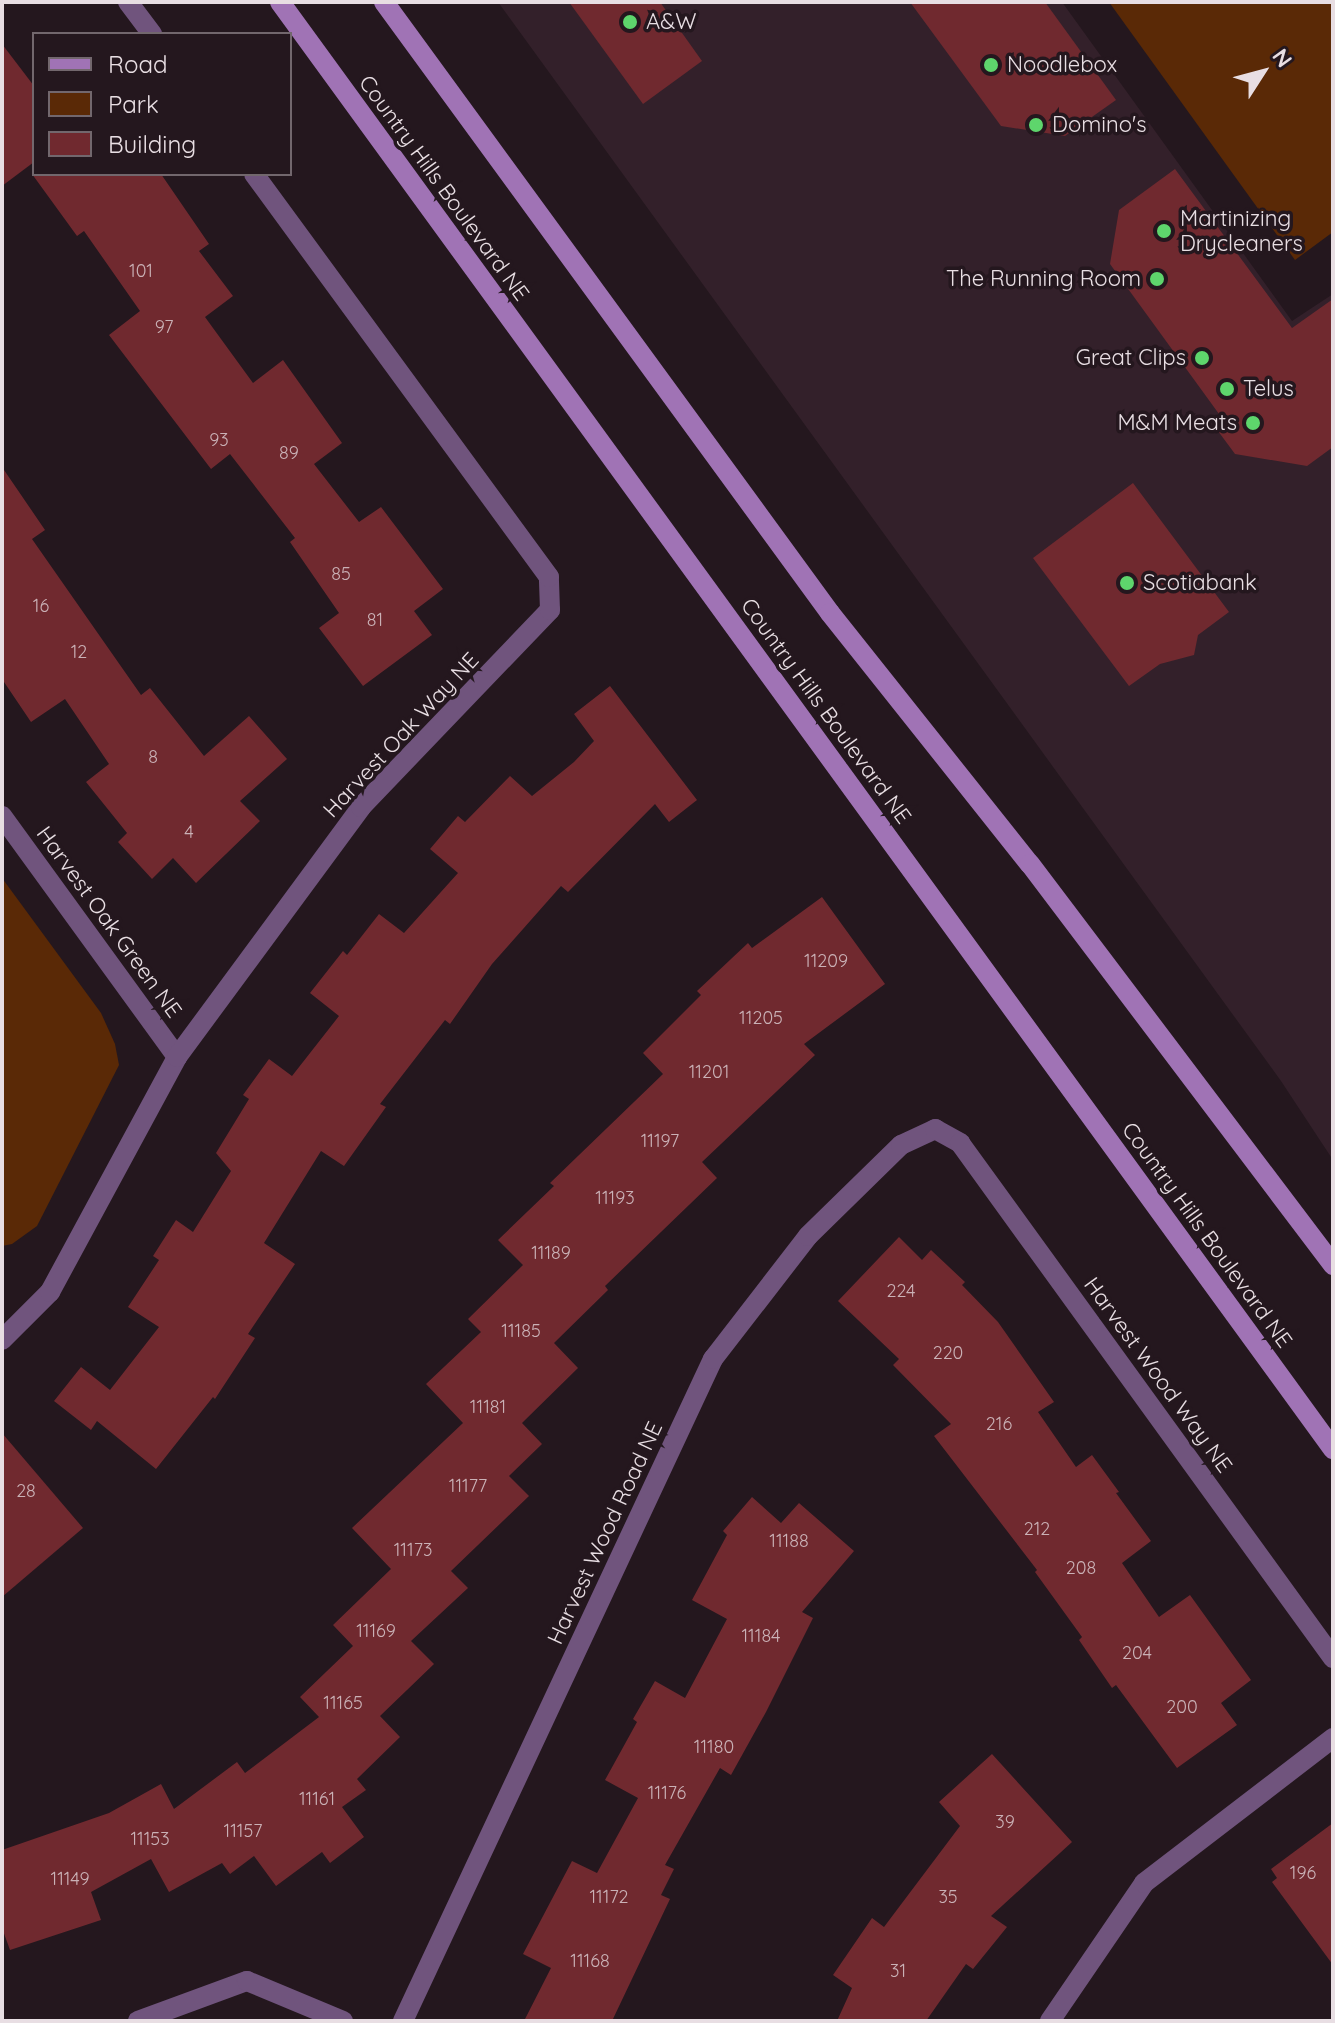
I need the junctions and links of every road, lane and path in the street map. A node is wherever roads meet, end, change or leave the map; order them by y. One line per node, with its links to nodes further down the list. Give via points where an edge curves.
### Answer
1 (128, 2): 4 (street)
2 (280, 2): 11 (main road, Country Hills Boulevard NE)
3 (384, 2): 9 (main road, via 830,613 1030,864)
4 (150, 32)
5 (255, 176): 7 (street, Harvest Oak Way NE, via 549,577 550,610 361,807)
6 (2, 816): 7 (street, Harvest Oak Green NE)
7 (177, 1057): 10 (street, Harvest Oak Way NE, via 50,1292)
8 (935, 1129): 12 (street, Harvest Wood Way NE, via 960,1143); 16 (street, Harvest Wood Road NE, via 901,1145 808,1236 713,1359)
9 (1333, 1265)
10 (2, 1340)
11 (1333, 1449)
12 (1333, 1658)
13 (1333, 1738): 17 (street, via 1144,1883)
14 (138, 2021): 15 (street, via 247,1981)
15 (343, 2021)
16 (403, 2021)
17 (1050, 2021)

